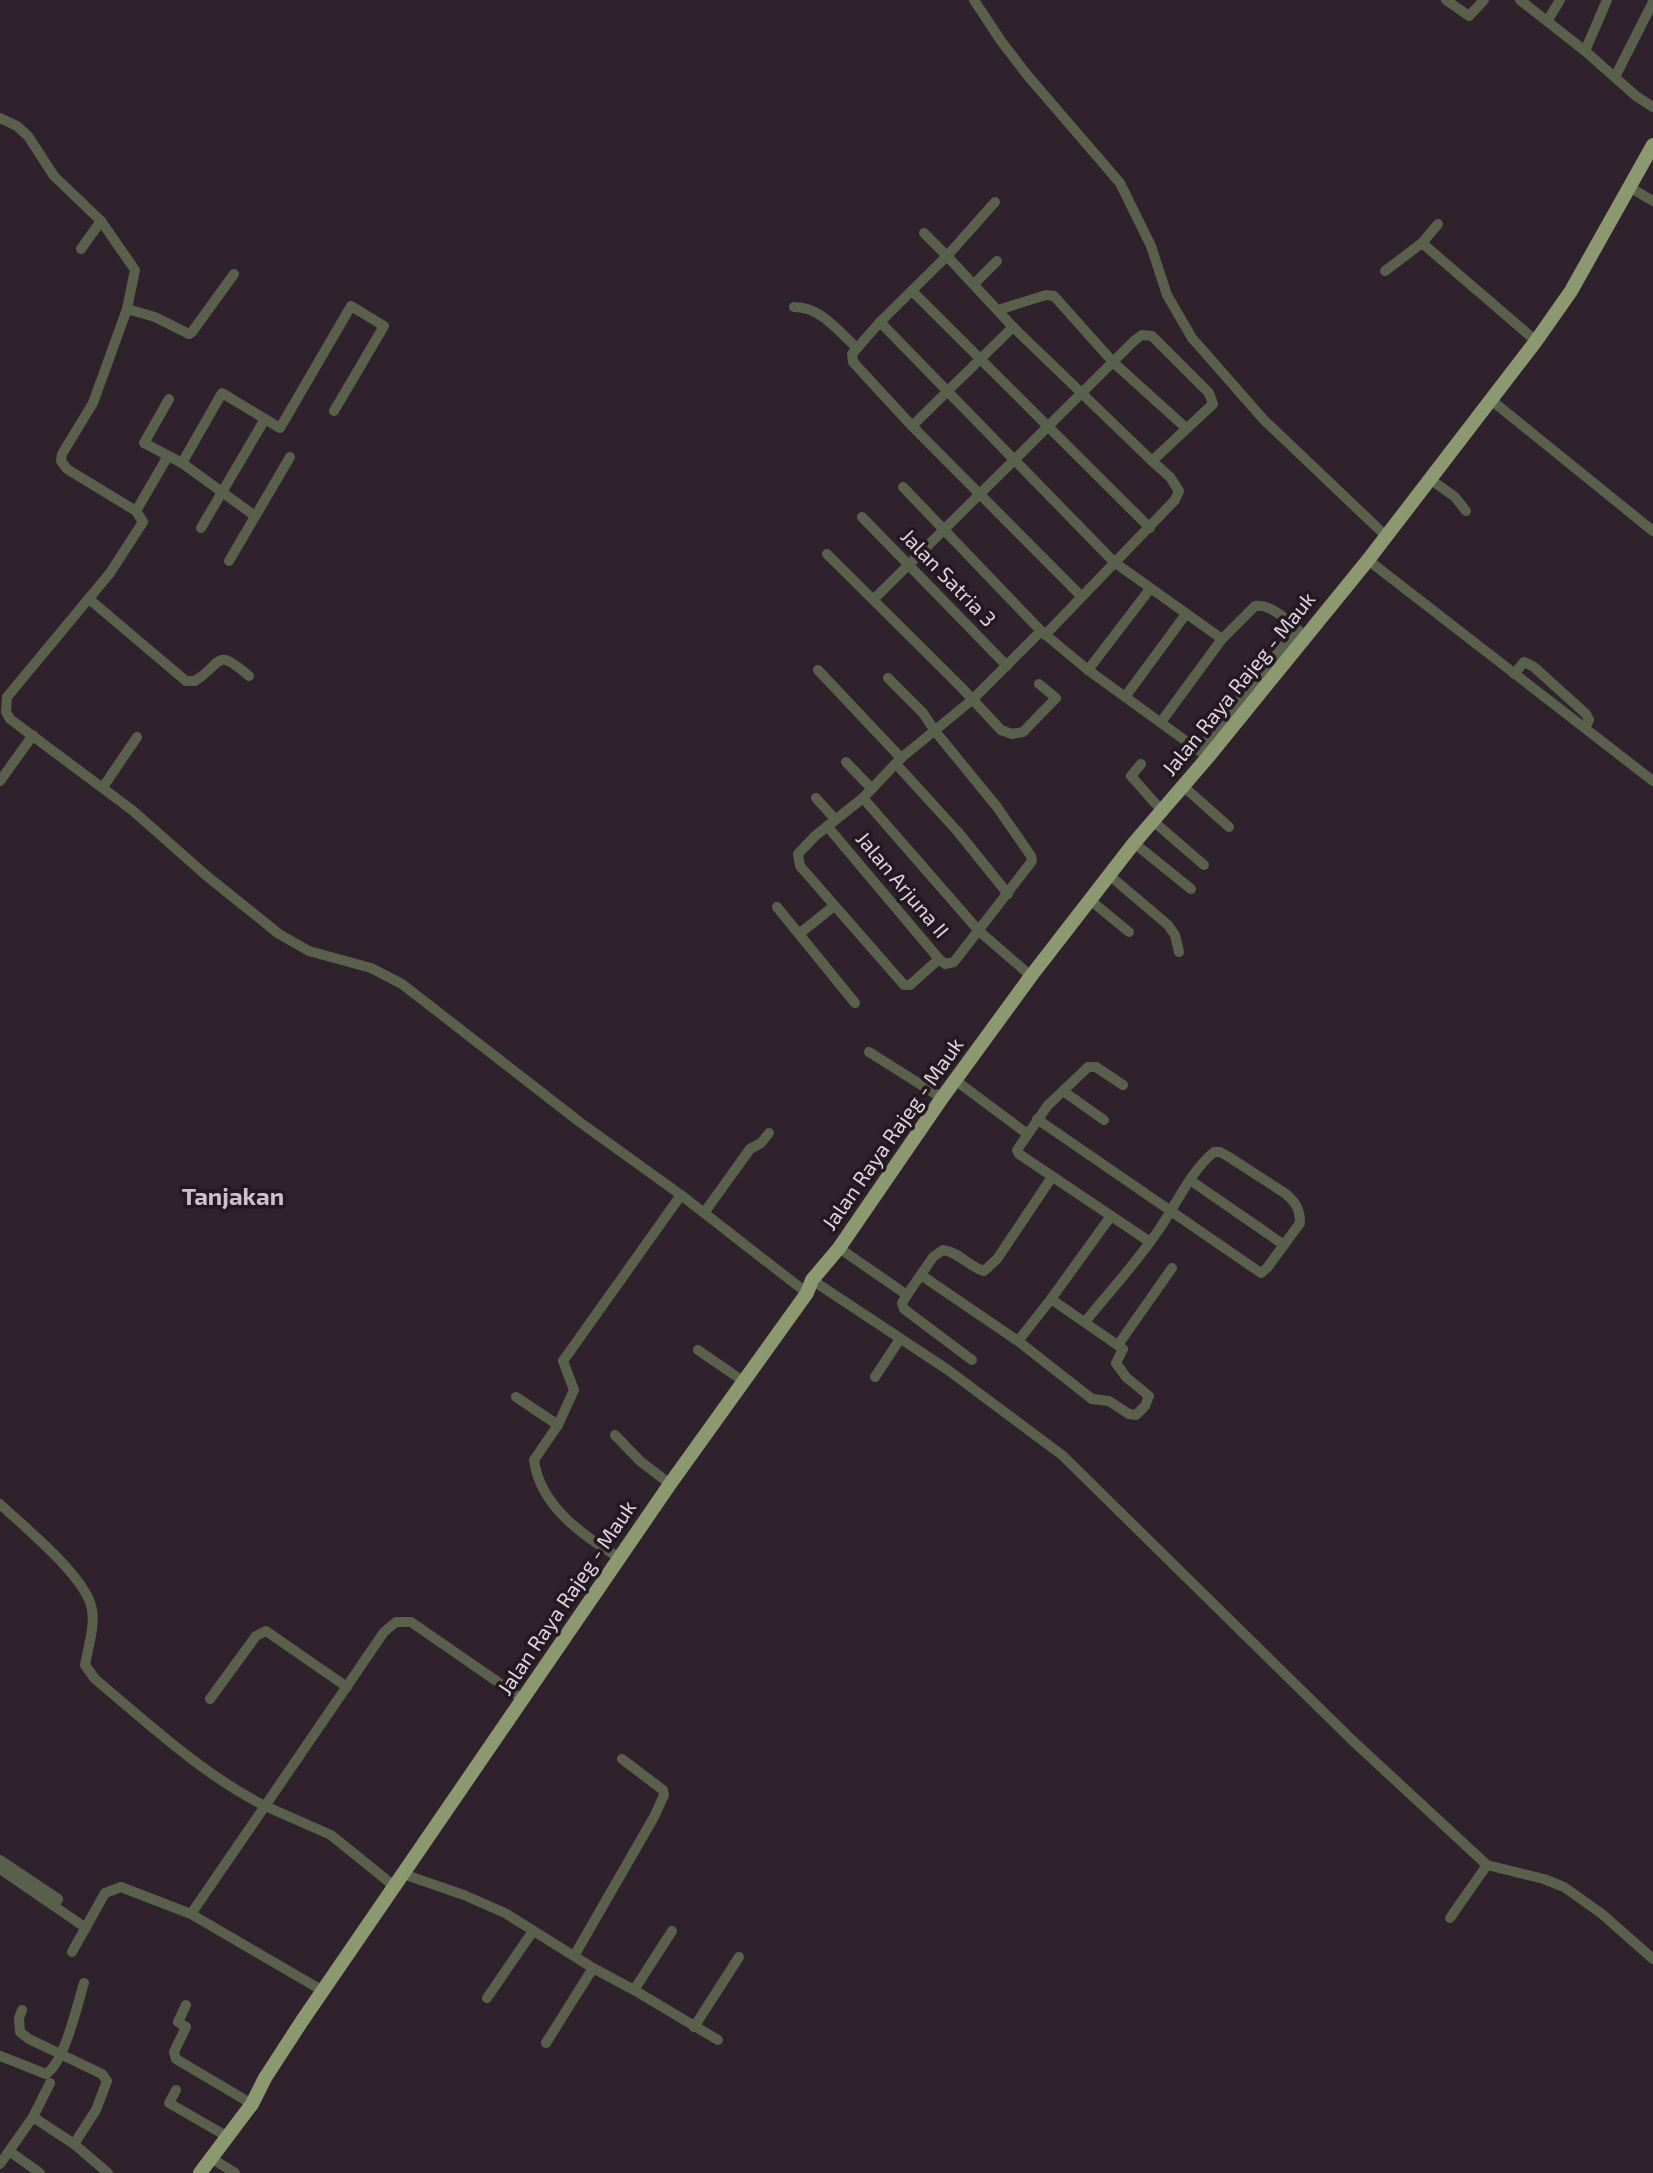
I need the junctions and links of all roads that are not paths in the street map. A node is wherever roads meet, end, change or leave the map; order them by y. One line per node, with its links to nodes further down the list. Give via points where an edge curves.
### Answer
1 (974, 0): 63 (street, via 1021,67 1120,183 1151,246 1167,295 1192,338 1264,420)
2 (1446, 0): 3 (street, via 1469,16)
3 (1484, 0)
4 (1520, 0): 8 (street)
5 (1560, 0): 8 (street)
6 (1607, 0): 9 (street)
7 (1653, 2): 10 (street)
8 (1548, 20): 9 (street)
9 (1585, 51): 10 (street)
10 (1615, 77): 11 (street)
11 (1653, 107)
12 (0, 118): 17 (street, via 28,136 54,176)
13 (1653, 145): 14 (main road, Jalan Raya Rajeg - Mauk)
14 (1631, 188): 15 (street); 33 (main road, Jalan Raya Rajeg - Mauk)
15 (1653, 201)
16 (995, 202): 22 (street)
17 (101, 221): 21 (street); 29 (street, via 135,270)
18 (1438, 224): 20 (street)
19 (923, 233): 22 (street)
20 (1422, 243): 24 (street); 33 (street)
21 (81, 249)
22 (947, 256): 26 (street); 27 (street)
23 (997, 261): 26 (street)
24 (1385, 271)
25 (234, 275): 29 (street, via 189,334)
26 (974, 284): 30 (street)
27 (912, 291): 31 (street); 35 (street)
28 (794, 307): 34 (street, via 817,312)
29 (127, 309): 55 (street, via 93,403 61,461)
30 (998, 310): 32 (street); 36 (street, via 1054,296)
31 (880, 322): 34 (street); 37 (street)
32 (1013, 327): 35 (street); 38 (street)
33 (1536, 341): 40 (main road, Jalan Raya Rajeg - Mauk)
34 (857, 348): 43 (street, via 853,362)
35 (980, 359): 37 (street); 44 (street)
36 (1113, 362): 38 (street); 45 (street); 45 (street, via 1142,335 1159,341 1213,399 1212,407)
37 (947, 391): 43 (street); 48 (street)
38 (1081, 394): 44 (street); 49 (street)
39 (169, 399): 46 (street, via 144,443)
40 (1491, 400): 51 (main road, Jalan Raya Rajeg - Mauk); 62 (street)
41 (334, 411): 42 (street, via 384,326 351,306 280,428)
42 (265, 419): 50 (street, via 222,393); 54 (street)
43 (912, 426): 53 (street)
44 (1048, 426): 48 (street); 60 (street)
45 (1186, 428): 49 (street)
46 (168, 457): 50 (street); 55 (street)
47 (290, 457): 57 (street)
48 (1014, 460): 53 (street); 67 (street)
49 (1152, 461): 60 (street, via 1179,491)
50 (182, 463): 54 (street)
51 (1430, 479): 56 (street, via 1455,496); 63 (main road, Jalan Raya Rajeg - Mauk)
52 (903, 487): 61 (street)
53 (979, 492): 61 (street); 70 (street)
54 (222, 493): 57 (street); 59 (street)
55 (136, 511): 72 (street, via 142,525)
56 (1466, 511)
57 (255, 516): 66 (street)
58 (862, 517): 68 (street, Jalan Satria 3)
59 (201, 528)
60 (1150, 528): 67 (street)
61 (944, 530): 68 (street); 74 (street)
62 (1653, 531)
63 (1385, 536): 65 (main road, Jalan Raya Rajeg - Mauk)
64 (827, 554): 71 (street)
65 (1368, 559): 75 (main road, Jalan Raya Rajeg - Mauk); 80 (street)
66 (229, 561)
67 (1114, 562): 69 (street); 70 (street)
68 (909, 564): 71 (street); 77 (street, Jalan Satria 3)
69 (1150, 589): 73 (street); 79 (street)
70 (1081, 596): 74 (street)
71 (874, 598): 85 (street)
72 (89, 599): 81 (street, via 186,681 195,681 220,659); 89 (street, via 7,697 10,719)
73 (1186, 614): 76 (street); 84 (street)
74 (1043, 633): 77 (street); 79 (street)
75 (1301, 633): 76 (street, via 1260,605); 91 (main road, Jalan Raya Rajeg - Mauk)
76 (1222, 639): 86 (street)
77 (1007, 666): 85 (street)
78 (818, 670): 92 (street)
79 (1088, 670): 84 (street)
80 (1514, 674): 87 (street); 87 (street, via 1524,662 1534,667 1586,714)
81 (250, 676)
82 (888, 678): 88 (street)
83 (1039, 684): 85 (street, via 1056,698 1018,733 1001,730)
84 (1125, 697): 86 (street)
85 (972, 699): 88 (street)
86 (1161, 722): 91 (street)
87 (1585, 728): 96 (street)
88 (935, 732): 92 (street); 109 (street, via 1031,856)
89 (33, 735): 95 (street); 98 (street)
90 (137, 737): 98 (street)
91 (1204, 754): 97 (main road, Jalan Raya Rajeg - Mauk)
92 (899, 761): 99 (street); 109 (street)
93 (846, 762): 99 (street)
94 (1141, 764): 102 (street, via 1131,776)
95 (0, 781)
96 (1653, 781)
97 (1183, 786): 102 (main road, Jalan Raya Rajeg - Mauk); 104 (street)
98 (103, 787): 131 (street, via 279,934 309,951 371,968 402,984)
99 (872, 789): 101 (street)
100 (816, 798): 103 (street, Jalan Arjuna II)
101 (863, 798): 103 (street); 113 (street)
102 (1158, 816): 105 (main road, Jalan Raya Rajeg - Mauk); 106 (street)
103 (831, 823): 111 (street, via 803,847 798,858); 117 (street, Jalan Arjuna II)
104 (1229, 827)
105 (1134, 844): 107 (main road, Jalan Raya Rajeg - Mauk); 108 (street)
106 (1204, 865)
107 (1110, 875): 110 (main road, Jalan Raya Rajeg - Mauk); 116 (street, via 1168,925)
108 (1191, 889)
109 (1008, 894): 113 (street)
110 (1090, 900): 114 (street); 118 (main road, Jalan Raya Rajeg - Mauk)
111 (834, 906): 115 (street); 117 (street, via 904,985)
112 (777, 907): 115 (street)
113 (979, 931): 117 (street); 118 (street)
114 (1129, 932)
115 (799, 934): 119 (street)
116 (1179, 952)
117 (944, 962)
118 (1031, 976): 121 (main road, Jalan Raya Rajeg - Mauk)
119 (855, 1003)
120 (869, 1052): 124 (street)
121 (955, 1080): 124 (main road, Jalan Raya Rajeg - Mauk); 128 (street)
122 (1123, 1085): 123 (street, via 1092,1065)
123 (1063, 1091): 125 (street); 126 (street)
124 (942, 1098): 137 (main road, Jalan Raya Rajeg - Mauk)
125 (1037, 1119): 128 (street); 132 (street)
126 (1104, 1120)
127 (769, 1133): 133 (street, via 750,1149)
128 (1026, 1133): 129 (street, via 1017,1150)
129 (1052, 1177): 134 (street); 139 (street, via 988,1269 979,1270 943,1250)
130 (1190, 1180): 132 (street); 136 (street); 136 (street, via 1214,1152 1220,1152 1286,1194 1298,1208 1300,1223)
131 (681, 1195): 133 (street); 152 (street, via 563,1362 574,1390)
132 (1172, 1210): 135 (street); 136 (street, via 1261,1273)
133 (704, 1213): 140 (street)
134 (1111, 1216): 135 (street); 142 (street)
135 (1150, 1242): 143 (street)
136 (1284, 1245)
137 (839, 1248): 140 (main road, Jalan Raya Rajeg - Mauk); 141 (street)
138 (1172, 1268): 146 (street)
139 (922, 1275): 141 (street); 145 (street)
140 (810, 1286): 144 (street); 150 (main road, Jalan Raya Rajeg - Mauk)
141 (907, 1296): 148 (street, via 904,1309)
142 (1051, 1299): 143 (street); 145 (street)
143 (1085, 1322): 146 (street)
144 (900, 1339): 149 (street); 163 (street, via 1062,1455 1353,1741)
145 (1018, 1341): 146 (street, via 1092,1399 1109,1401 1136,1415 1149,1398 1116,1363 1123,1352)
146 (1118, 1345)
147 (698, 1350): 150 (street)
148 (972, 1360)
149 (876, 1377)
150 (743, 1381): 154 (main road, Jalan Raya Rajeg - Mauk)
151 (516, 1397): 152 (street)
152 (558, 1425): 156 (street, via 534,1461 540,1483 574,1528)
153 (615, 1435): 154 (street)
154 (670, 1484): 156 (main road, Jalan Raya Rajeg - Mauk)
155 (0, 1504): 161 (street, via 88,1594 93,1612 85,1664 95,1679 206,1770)
156 (620, 1558): 159 (main road, Jalan Raya Rajeg - Mauk)
157 (347, 1687): 158 (street, via 266,1632 256,1636); 159 (street, via 384,1632 402,1621 411,1622); 161 (street)
158 (210, 1699)
159 (524, 1700): 165 (main road, Jalan Raya Rajeg - Mauk)
160 (622, 1759): 173 (street, via 664,1794)
161 (265, 1806): 165 (street, via 331,1835); 167 (street)
162 (0, 1860): 166 (street, via 58,1899)
163 (1487, 1865): 168 (street); 175 (street, via 1563,1887)
164 (0, 1869): 166 (street)
165 (399, 1880): 170 (street, via 484,1902); 179 (main road, Jalan Raya Rajeg - Mauk)
166 (54, 1906): 169 (street)
167 (191, 1914): 169 (street, via 121,1887 105,1893); 179 (street)
168 (1450, 1918)
169 (86, 1928): 172 (street)
170 (533, 1931): 173 (street); 180 (street)
171 (672, 1931): 178 (street)
172 (72, 1952)
173 (574, 1956): 176 (street)
174 (739, 1957): 183 (street)
175 (1653, 1959)
176 (593, 1968): 178 (street); 185 (street)
177 (84, 1983): 186 (street)
178 (634, 1990): 183 (street)
179 (323, 1991): 190 (main road, Jalan Raya Rajeg - Mauk)
180 (487, 1998)
181 (186, 2005): 190 (street, via 178,2022 186,2027 174,2052 176,2059)
182 (22, 2010): 186 (street, via 20,2032)
183 (694, 2027): 184 (street)
184 (718, 2040)
185 (546, 2043)
186 (60, 2054): 187 (street, via 46,2074); 193 (street, via 102,2074 107,2081)
187 (0, 2056)
188 (50, 2083): 191 (street)
189 (176, 2090): 192 (street, via 169,2103)
190 (252, 2104): 192 (main road, Jalan Raya Rajeg - Mauk)
191 (33, 2117): 193 (street); 194 (street)
192 (228, 2137): 195 (main road, Jalan Raya Rajeg - Mauk)
193 (74, 2144): 198 (street)
194 (9, 2151): 196 (street); 197 (street)
195 (211, 2158): 199 (main road, Jalan Raya Rajeg - Mauk); 200 (street)
196 (0, 2164)
197 (40, 2173)
198 (108, 2173)
199 (200, 2173)
200 (235, 2173)

